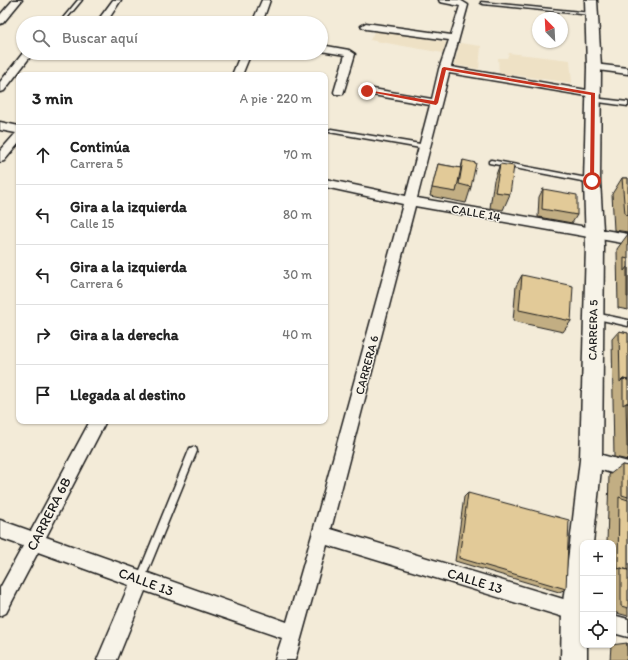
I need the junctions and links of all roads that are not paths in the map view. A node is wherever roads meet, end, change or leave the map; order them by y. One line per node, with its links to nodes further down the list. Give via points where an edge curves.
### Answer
1 (18, 0): 12 (street)
2 (80, 0): 9 (lane)
3 (118, 0): 10 (street)
4 (266, 0): 11 (street)
5 (443, 0): 14 (street, CARRERA 6, via 464,5)
6 (591, 0): 8 (main road, CARRERA 5)
7 (483, 3): 8 (lane)
8 (591, 14): 18 (main road, CARRERA 5)
9 (67, 16)
10 (106, 16)
11 (260, 16)
12 (0, 21)
13 (366, 26): 14 (street)
14 (453, 38): 19 (street, CARRERA 6)
15 (328, 49): 24 (street, via 350,54)
16 (23, 60): 22 (street)
17 (243, 60): 21 (street)
18 (594, 67): 20 (street); 25 (main road, CARRERA 5)
19 (444, 68): 25 (street); 26 (street, CARRERA 6)
20 (628, 71)
21 (239, 72)
22 (0, 89)
23 (367, 91): 26 (street)
24 (339, 92)
25 (593, 97): 27 (lane); 35 (main road, CARRERA 5)
26 (436, 103): 32 (street, CARRERA 6)
27 (628, 104)
28 (0, 126): 29 (street)
29 (16, 129)
30 (331, 131): 32 (lane)
31 (16, 139): 33 (street)
32 (426, 147): 37 (street, CARRERA 6)
33 (0, 158)
34 (491, 162): 35 (lane)
35 (592, 181): 38 (main road, CARRERA 5)
36 (328, 184): 37 (street, CALLE 14)
37 (410, 201): 38 (street, CALLE 14); 47 (street, CARRERA 6)
38 (595, 234): 39 (street, CALLE 14); 40 (main road, CARRERA 5)
39 (628, 239)
40 (593, 316): 41 (lane); 44 (main road, CARRERA 5)
41 (628, 323)
42 (96, 424): 48 (street, CARRERA 6B)
43 (193, 451): 49 (lane)
44 (590, 460): 45 (street); 51 (main road, CARRERA 5)
45 (628, 470)
46 (0, 529): 48 (street, CALLE 13)
47 (321, 535): 51 (street, CALLE 13); 54 (street, CARRERA 6)
48 (36, 541): 49 (street, CALLE 13); 50 (street, CARRERA 6B)
49 (140, 580): 54 (street, CALLE 13); 55 (street)
50 (0, 607)
51 (579, 613): 57 (main road, CARRERA 5)
52 (616, 625): 53 (street)
53 (628, 628)
54 (293, 633): 56 (street, CARRERA 6)
55 (107, 660)
56 (285, 660)
57 (574, 660)

